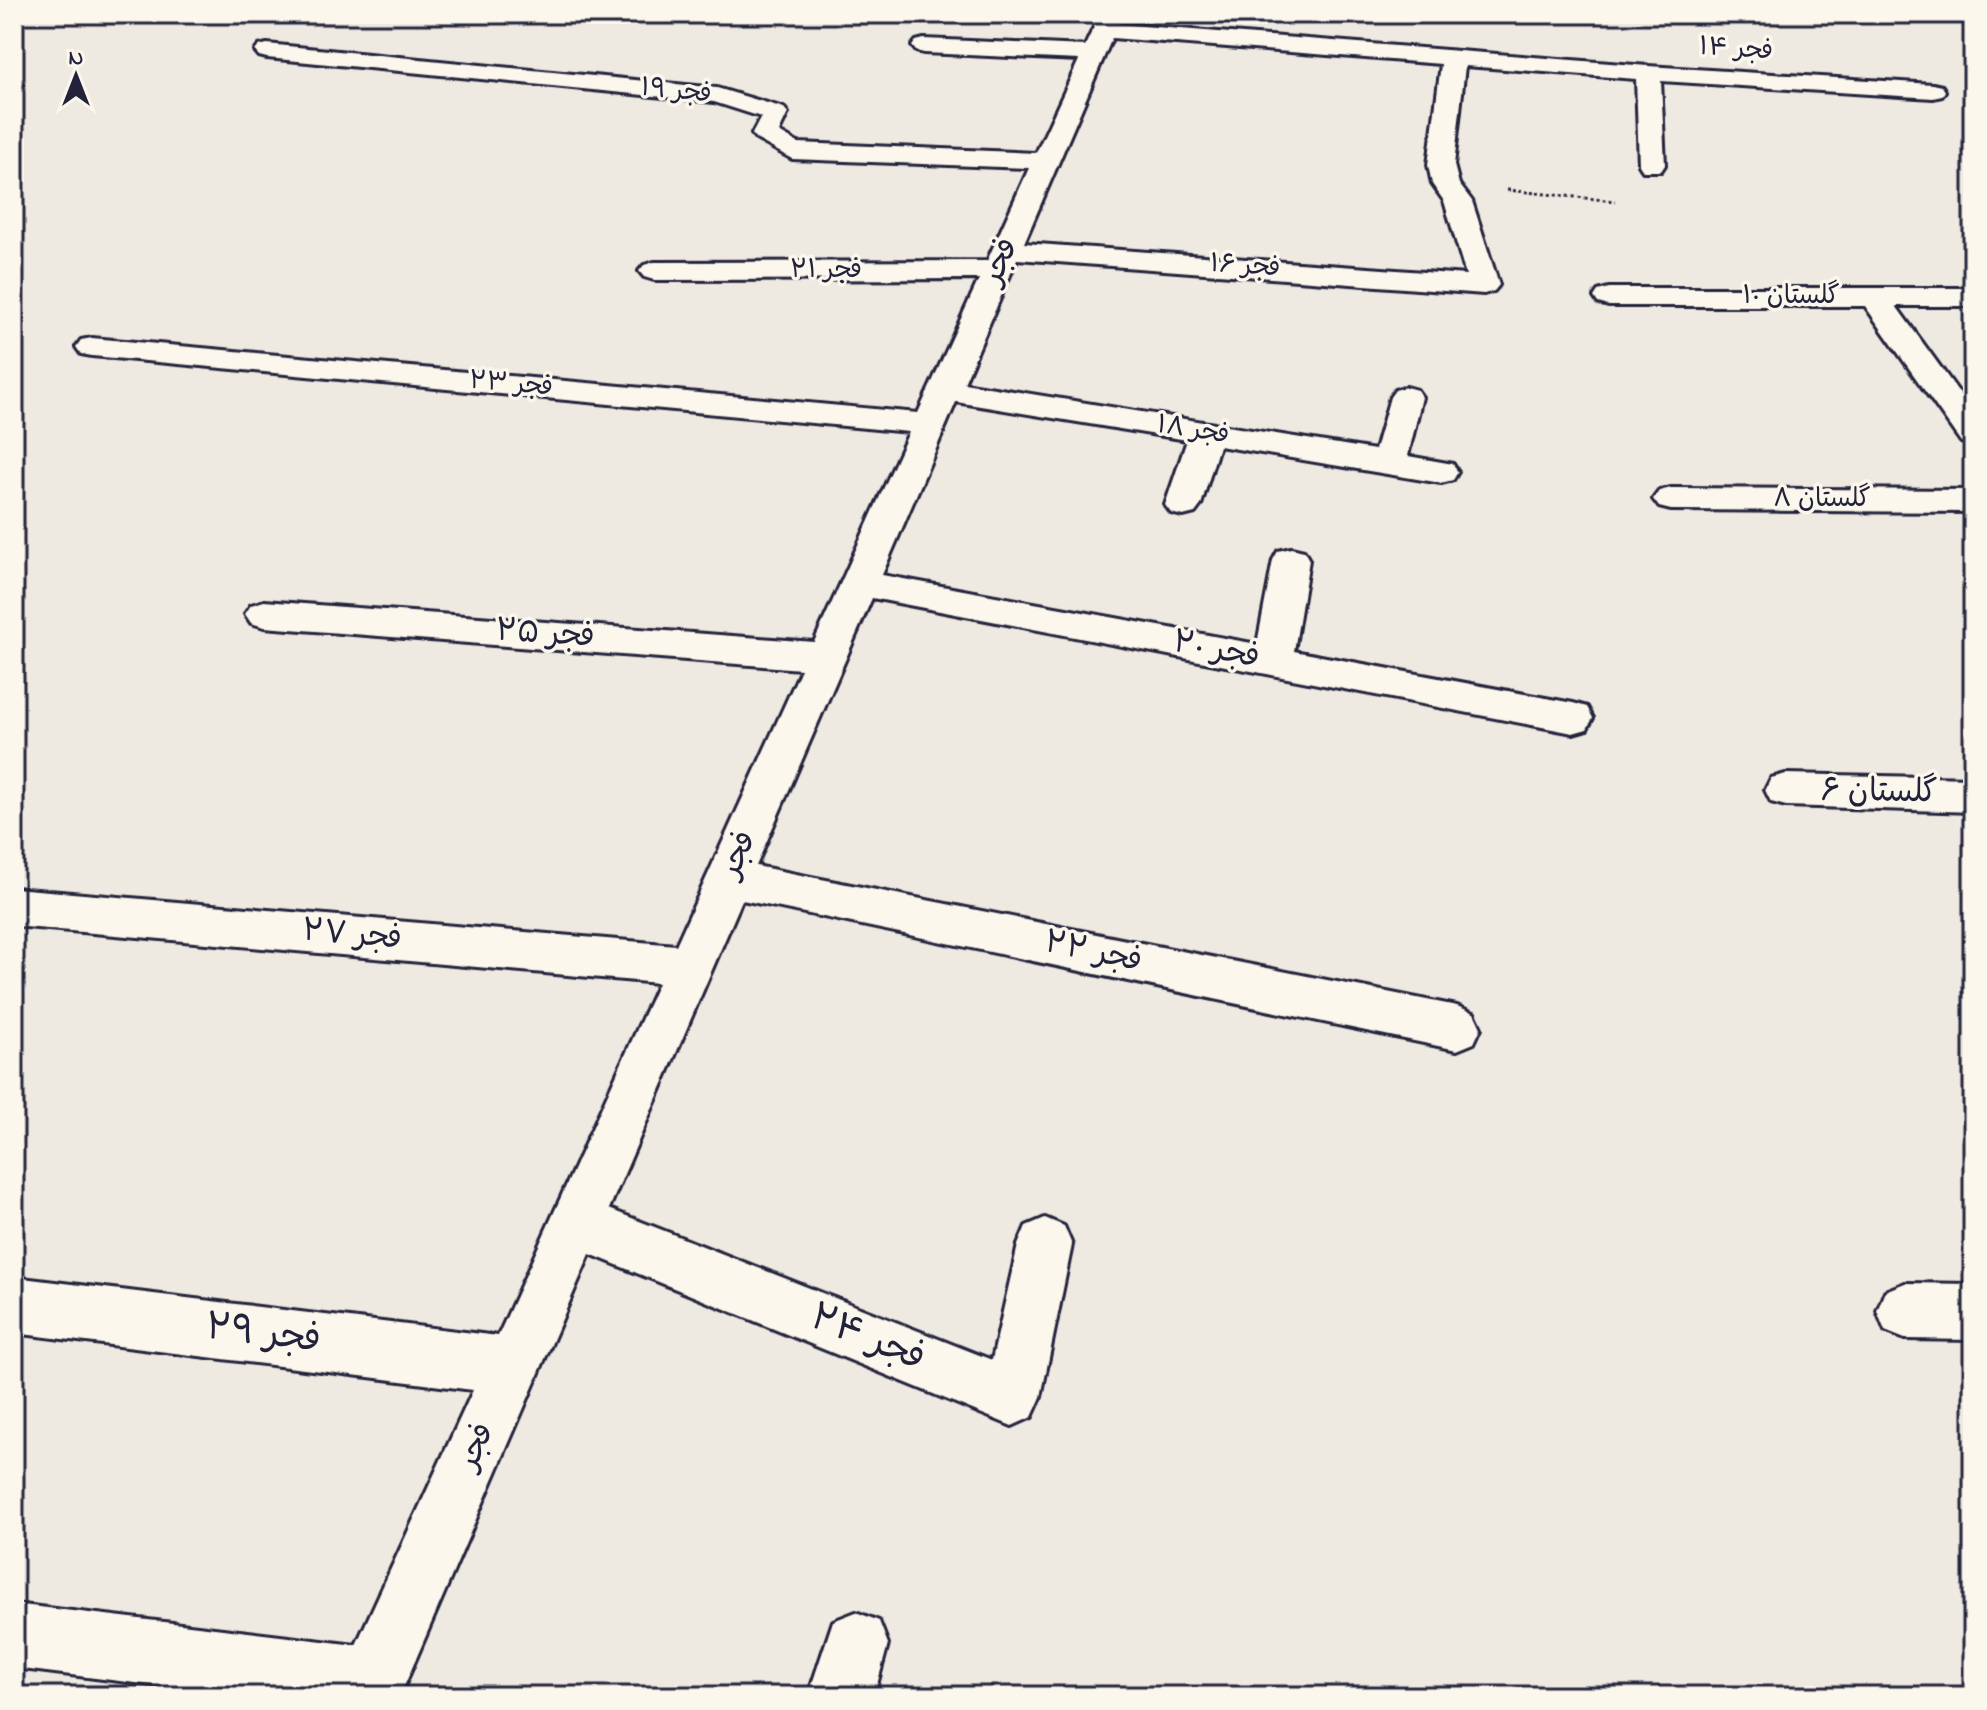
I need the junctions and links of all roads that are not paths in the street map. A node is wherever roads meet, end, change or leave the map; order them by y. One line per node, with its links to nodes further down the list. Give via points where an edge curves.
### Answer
1 (1103, 32): 2 (street, فجر ۱۴); 4 (street, فجر ۱۴); 7 (street, فجر)
2 (924, 46)
3 (267, 51): 7 (street, فجر ۱۹, via 717,95 775,113 765,134 792,151)
4 (1454, 56): 5 (street, فجر ۱۴); 9 (street, فجر ۱۶, via 1441,165 1484,285)
5 (1648, 73): 6 (street, فجر ۱۴); 8 (street)
6 (1933, 91)
7 (1046, 161): 9 (street, فجر)
8 (1652, 165)
9 (1002, 260): 10 (street, فجر ۲۱); 16 (street, فجر)
10 (654, 271)
11 (1609, 297): 12 (street, گلستان ۱۰)
12 (1874, 297): 13 (street, گلستان ۱۰); 18 (street)
13 (1973, 297)
14 (92, 347): 16 (street, فجر ۲۳)
15 (1406, 397): 19 (street)
16 (938, 407): 17 (street, فجر ۱۸); 25 (street, فجر)
17 (1206, 433): 19 (street, فجر ۱۸); 23 (street)
18 (1973, 435)
19 (1389, 463): 20 (street, فجر ۱۸)
20 (1441, 472)
21 (1671, 499): 22 (street, گلستان ۸)
22 (1973, 501)
23 (1183, 505)
24 (1291, 560): 28 (street)
25 (859, 583): 27 (street, فجر); 28 (street, فجر ۲۰)
26 (264, 614): 27 (street, فجر ۲۵)
27 (827, 657): 32 (street, فجر)
28 (1273, 661): 29 (street, فجر ۲۰)
29 (1573, 718)
30 (1786, 790): 31 (street, گلستان ۶)
31 (1973, 795)
32 (729, 879): 34 (street, فجر); 35 (street, فجر ۲۲)
33 (14, 907): 34 (street, فجر ۲۷)
34 (690, 966): 36 (street, فجر)
35 (1457, 1028)
36 (577, 1223): 37 (street, فجر ۲۴, via 1012,1397); 41 (street, فجر)
37 (1045, 1245)
38 (14, 1305): 41 (street, فجر ۲۹)
39 (1905, 1311): 40 (street)
40 (1973, 1312)
41 (513, 1366): 43 (street, فجر)
42 (14, 1636): 43 (street)
43 (371, 1688)

